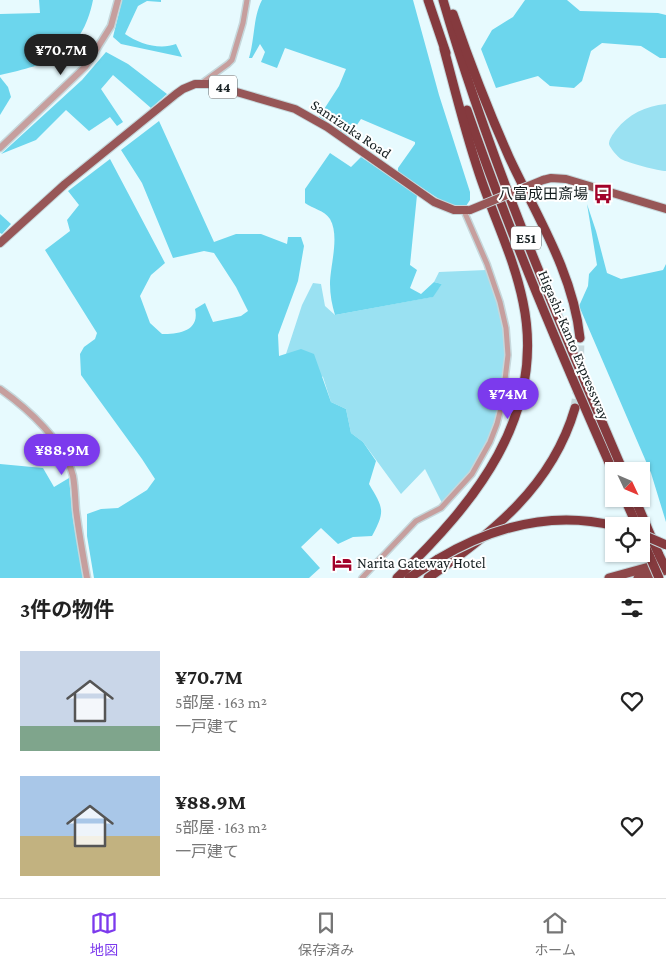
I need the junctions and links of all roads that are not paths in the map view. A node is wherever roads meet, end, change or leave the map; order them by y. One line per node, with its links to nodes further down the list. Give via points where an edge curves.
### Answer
1 (118, 0): 8 (street, via 111,26 86,66)
2 (247, 0): 7 (street, via 232,60)
3 (428, 0): 6 (highway, Higashi-Kanto Expressway / E51)
4 (443, 0): 16 (highway, Higashi-Kanto Expressway / E51, via 504,182)
5 (448, 0): 12 (highway, via 491,115 564,274 578,319)
6 (444, 49): 15 (highway, Higashi-Kanto Expressway / E51, via 510,226); 27 (highway, via 479,172 519,285 528,330 528,364 512,427 496,459 454,520)
7 (201, 83): 10 (main road, Sanrizuka Road / 44, via 274,101 302,112 434,202 454,210); 11 (main road, 44, via 176,94 65,184)
8 (0, 148)
9 (666, 209): 10 (main road, bridge, via 566,179 551,178)
10 (467, 210): 26 (street, via 506,328 508,355 497,424 472,474 441,508 416,521)
11 (0, 243)
12 (580, 338)
13 (0, 390): 25 (street, via 22,406 61,449 75,488)
14 (574, 408): 29 (highway, via 555,457 530,493 494,527)
15 (609, 462)
16 (619, 462)
17 (638, 508): 22 (highway)
18 (605, 524): 28 (highway, bridge, via 577,520 507,527 468,542)
19 (650, 539): 20 (highway, bridge)
20 (666, 545)
21 (650, 548): 22 (highway)
22 (655, 556): 24 (highway, bridge); 32 (highway, bridge)
23 (666, 562): 30 (highway)
24 (666, 570): 31 (highway)
25 (87, 578)
26 (362, 578)
27 (397, 578)
28 (409, 578)
29 (428, 578)
30 (609, 578)
31 (638, 578)
32 (659, 578)

